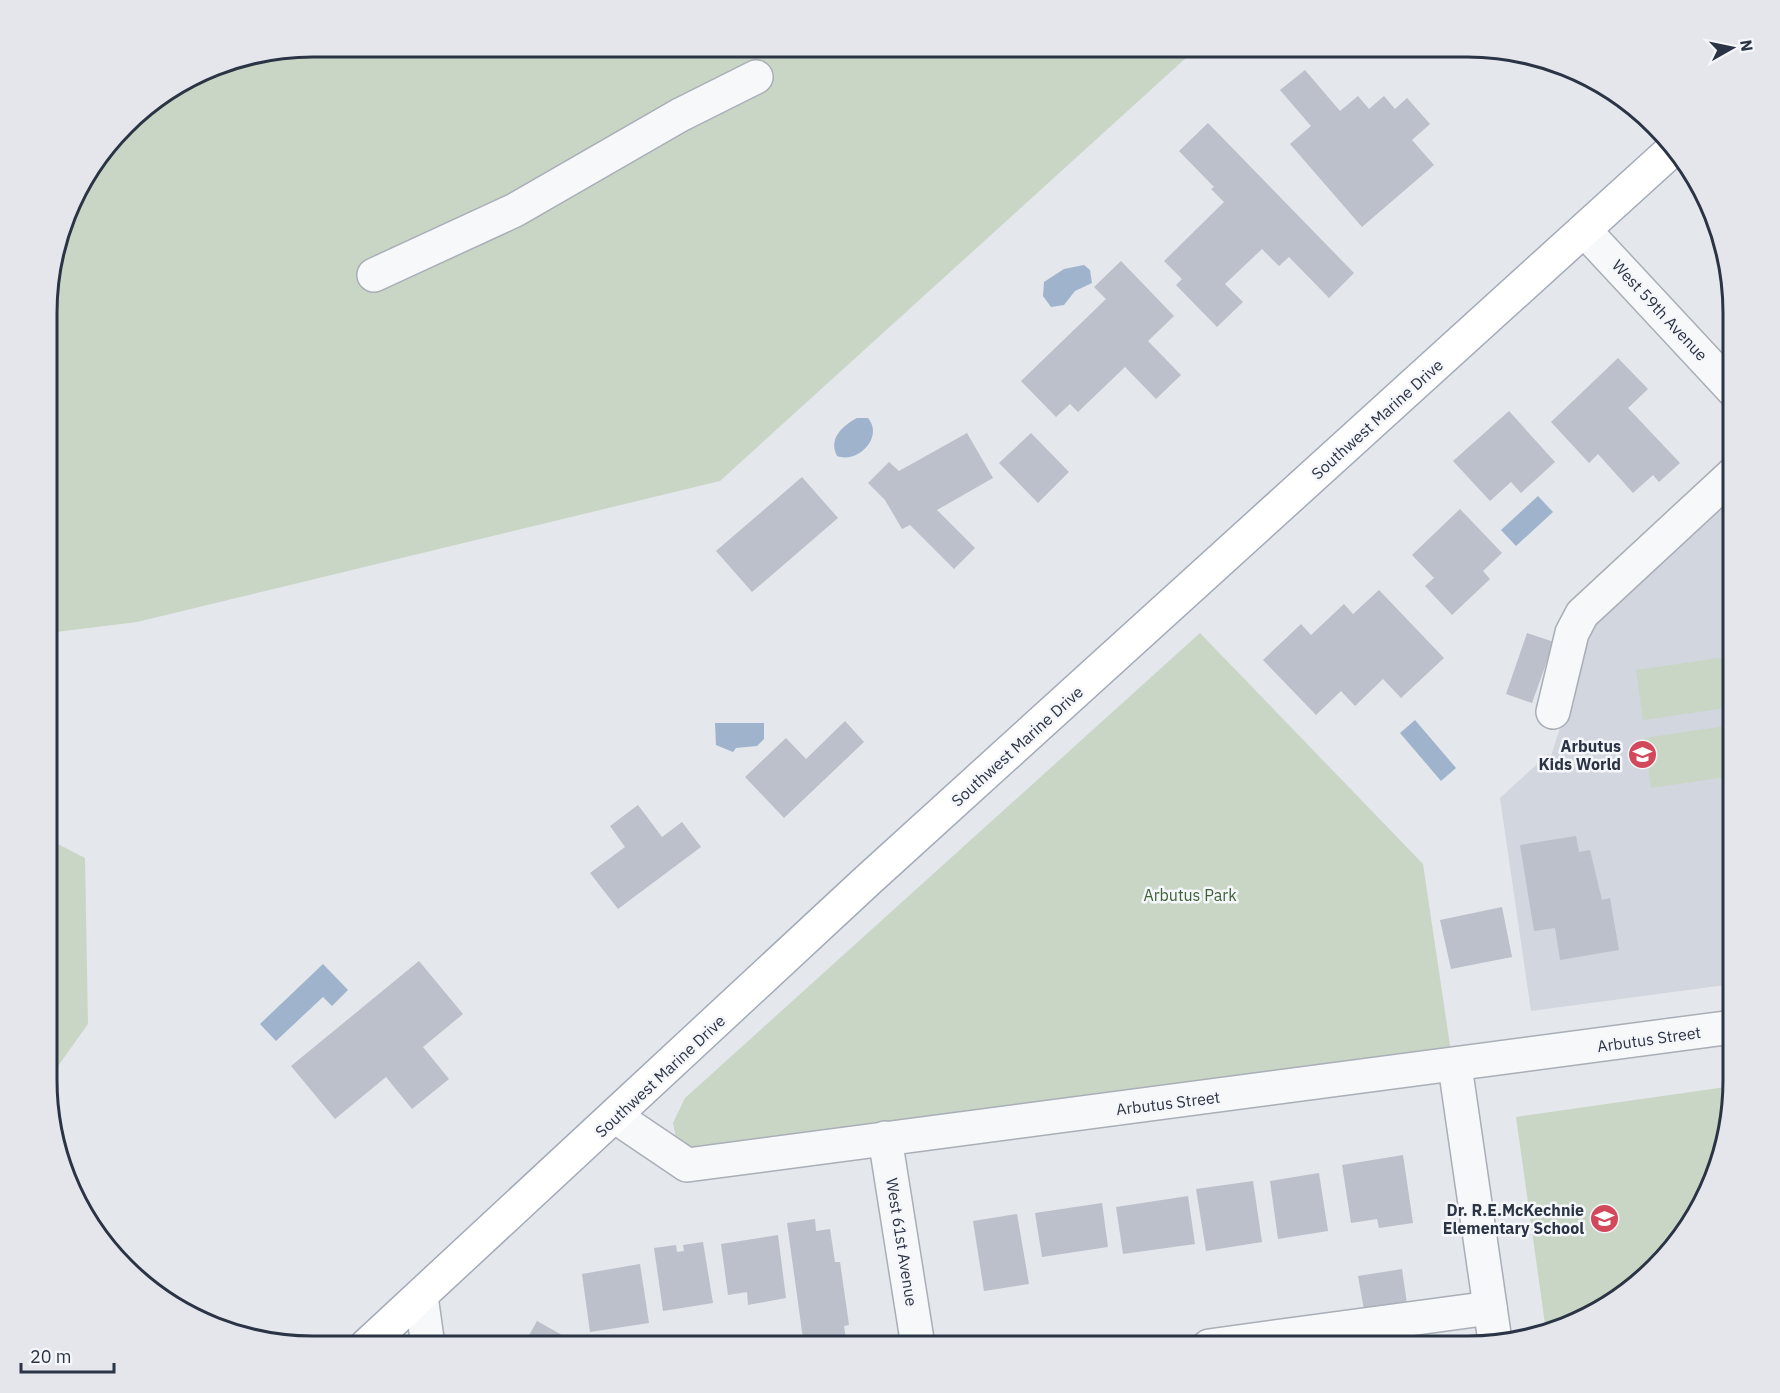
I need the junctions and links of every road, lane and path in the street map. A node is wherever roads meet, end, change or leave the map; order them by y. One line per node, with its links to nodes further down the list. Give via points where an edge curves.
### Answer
1 (756, 77): 4 (street, via 680,115 515,210)
2 (1668, 154): 3 (main road, Southwest Marine Drive)
3 (1585, 231): 5 (street, West 59th Avenue); 10 (main road, Southwest Marine Drive, via 868,880)
4 (374, 275)
5 (1723, 377)
6 (1723, 483): 7 (street, via 1582,614 1572,633)
7 (1553, 712)
8 (1723, 1028): 9 (street, Arbutus Street)
9 (1455, 1066): 11 (street, Arbutus Street); 13 (street)
10 (616, 1117): 11 (street, Arbutus Street, via 687,1165); 12 (main road, Southwest Marine Drive)
11 (885, 1138): 17 (street, West 61st Avenue)
12 (421, 1296): 15 (main road, Southwest Marine Drive); 16 (street)
13 (1490, 1308): 14 (street); 18 (street)
14 (1494, 1334)
15 (377, 1336)
16 (427, 1336)
17 (916, 1336)
18 (1283, 1336)

